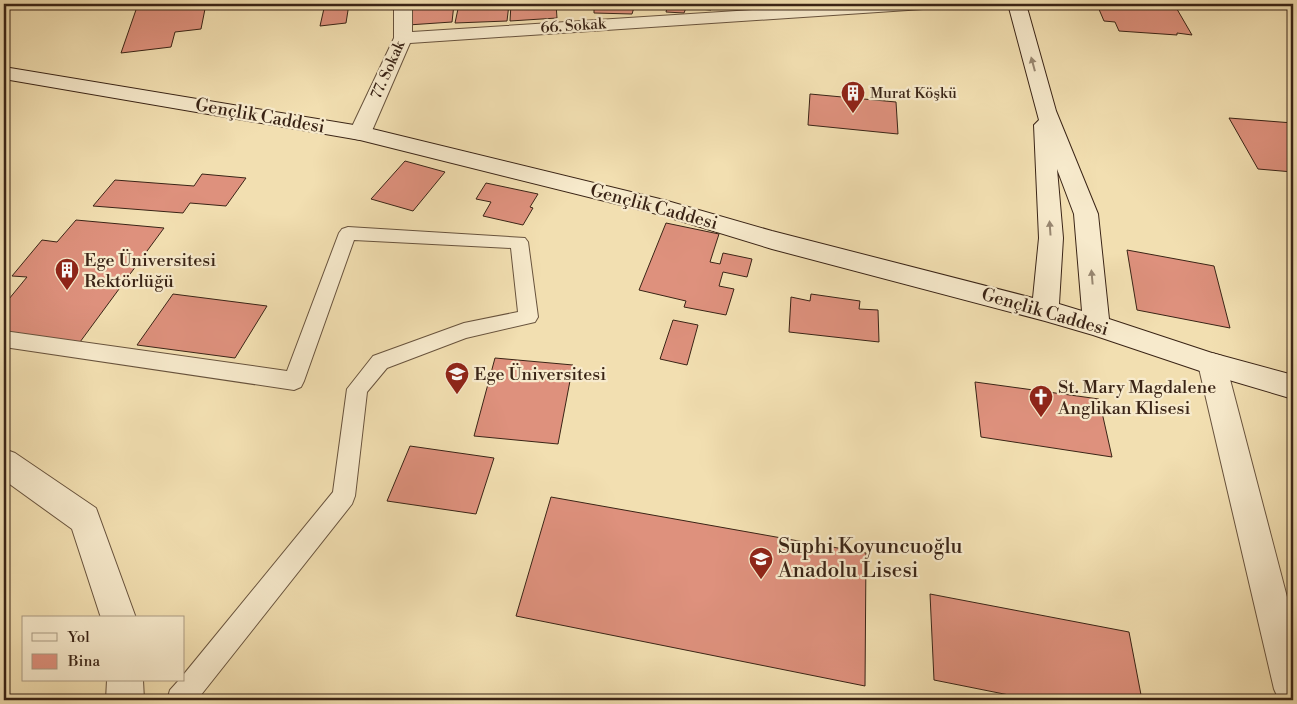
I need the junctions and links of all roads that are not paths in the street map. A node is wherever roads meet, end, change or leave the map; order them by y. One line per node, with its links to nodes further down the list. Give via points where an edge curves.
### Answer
1 (403, 4): 4 (main road, 77. Sokak)
2 (923, 4): 4 (main road, 66. Sokak, via 593,18)
3 (1017, 4): 6 (main road, one-way to 3)
4 (403, 38): 7 (main road, 77. Sokak)
5 (4, 73): 7 (main road, Gençlik Caddesi)
6 (1046, 110): 8 (main road, one-way to 6, via 1050,238); 9 (main road, one-way to 6, via 1086,214)
7 (360, 133): 8 (main road, Gençlik Caddesi, via 664,208 772,240)
8 (1045, 311): 9 (main road, Gençlik Caddesi)
9 (1096, 326): 11 (main road, Gençlik Caddesi)
10 (4, 340): 18 (lane, via 294,381 348,233 519,242 528,317 464,331 380,362 357,389 344,496)
11 (1212, 364): 12 (main road, Gençlik Caddesi); 16 (main road)
12 (1293, 387)
13 (4, 463): 14 (main road, via 85,519)
14 (118, 616)
15 (125, 682): 17 (main road)
16 (1293, 689)
17 (125, 700)
18 (180, 700)

